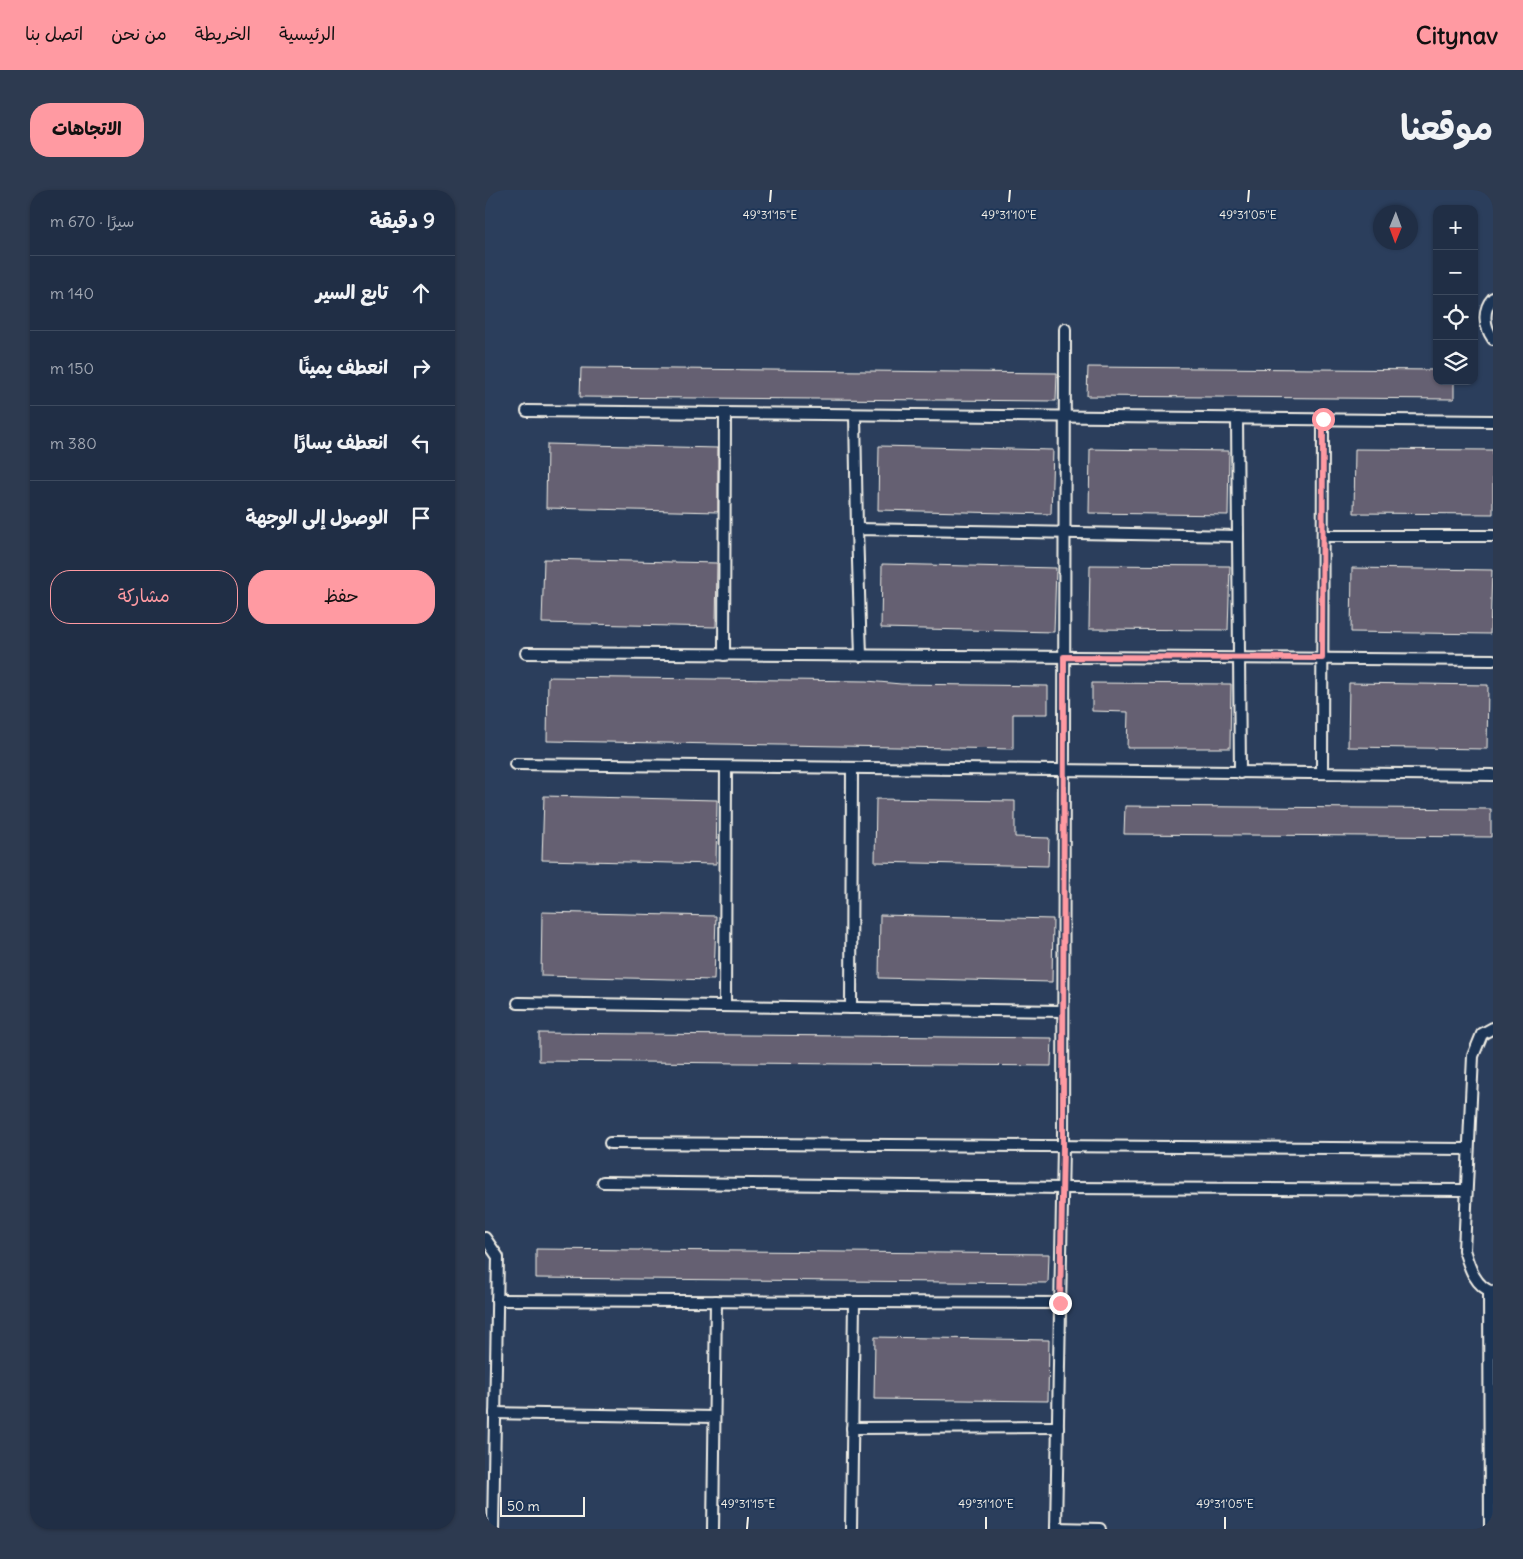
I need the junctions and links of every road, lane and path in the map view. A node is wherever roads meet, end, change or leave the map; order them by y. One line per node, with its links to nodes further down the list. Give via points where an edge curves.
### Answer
1 (1493, 298): 3 (street, via 1485,320)
2 (1065, 329): 7 (street)
3 (1493, 339)
4 (527, 411): 5 (street)
5 (725, 413): 6 (street); 17 (street)
6 (855, 415): 7 (street); 11 (street)
7 (1065, 417): 8 (street); 12 (street)
8 (1237, 418): 9 (street); 13 (street)
9 (1323, 419): 10 (street); 14 (street)
10 (1493, 421)
11 (857, 529): 12 (street); 18 (street)
12 (1065, 533): 13 (street); 19 (street)
13 (1238, 536): 20 (street)
14 (1323, 536): 15 (street); 21 (street)
15 (1493, 536)
16 (526, 653): 17 (street)
17 (724, 655): 18 (street)
18 (861, 656): 19 (street)
19 (1064, 657): 20 (street); 26 (street)
20 (1239, 658): 21 (street); 27 (street)
21 (1322, 658): 22 (street); 28 (street)
22 (1493, 660)
23 (515, 764): 24 (street)
24 (726, 766): 25 (street); 31 (street)
25 (852, 768): 26 (street); 32 (street)
26 (1064, 770): 27 (street); 33 (street)
27 (1240, 772): 28 (street)
28 (1322, 773): 29 (street)
29 (1493, 775)
30 (518, 1003): 31 (street)
31 (725, 1006): 32 (street)
32 (851, 1008): 33 (street)
33 (1063, 1011): 36 (street)
34 (1493, 1028): 37 (street, via 1482,1034 1473,1056)
35 (610, 1143): 36 (street)
36 (1063, 1146): 37 (street); 39 (street)
37 (1468, 1149): 40 (street)
38 (603, 1182): 39 (street)
39 (1062, 1188): 40 (street); 46 (street)
40 (1467, 1190): 42 (street, via 1463,1250 1474,1277)
41 (485, 1238): 43 (street, via 498,1257)
42 (1491, 1291): 56 (street)
43 (497, 1300): 44 (street); 47 (street)
44 (715, 1301): 45 (street); 48 (street)
45 (854, 1302): 46 (street); 50 (street)
46 (1060, 1303): 49 (street)
47 (495, 1413): 48 (street); 51 (street)
48 (714, 1417): 52 (street)
49 (1058, 1427): 50 (street); 54 (street)
50 (852, 1428): 53 (street)
51 (493, 1529)
52 (713, 1529)
53 (851, 1529)
54 (1056, 1529): 55 (street)
55 (1100, 1529)
56 (1491, 1529)

